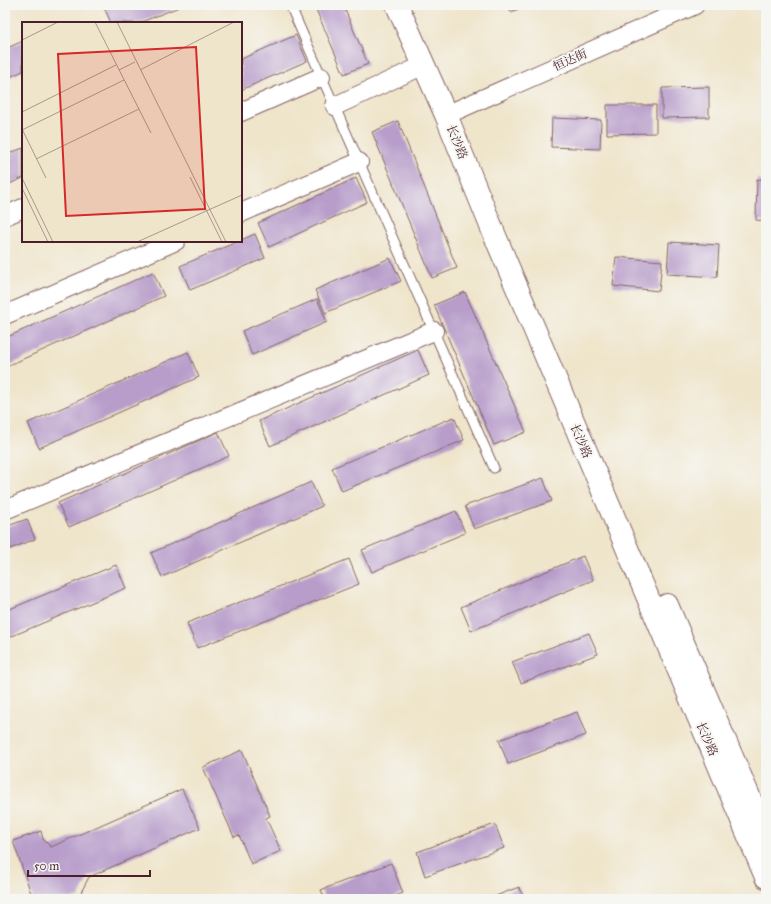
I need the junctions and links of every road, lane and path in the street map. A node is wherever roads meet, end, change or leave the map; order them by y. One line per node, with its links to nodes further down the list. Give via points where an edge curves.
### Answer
1 (290, 5): 6 (lane)
2 (397, 5): 5 (street, 长沙路)
3 (412, 5): 9 (street, 长沙路)
4 (695, 5): 9 (street, 恒达街)
5 (424, 65): 7 (street); 9 (street, 长沙路)
6 (321, 77): 7 (lane); 8 (street)
7 (335, 106): 10 (lane)
8 (242, 112)
9 (452, 113): 19 (street, 长沙路); 20 (street, 长沙路, via 498,244)
10 (359, 162): 12 (street); 16 (lane)
11 (22, 208): 13 (street)
12 (242, 213)
13 (5, 216)
14 (174, 242): 15 (street)
15 (5, 315)
16 (434, 331): 17 (lane); 18 (street)
17 (494, 468)
18 (5, 510)
19 (766, 836)
20 (766, 877)

